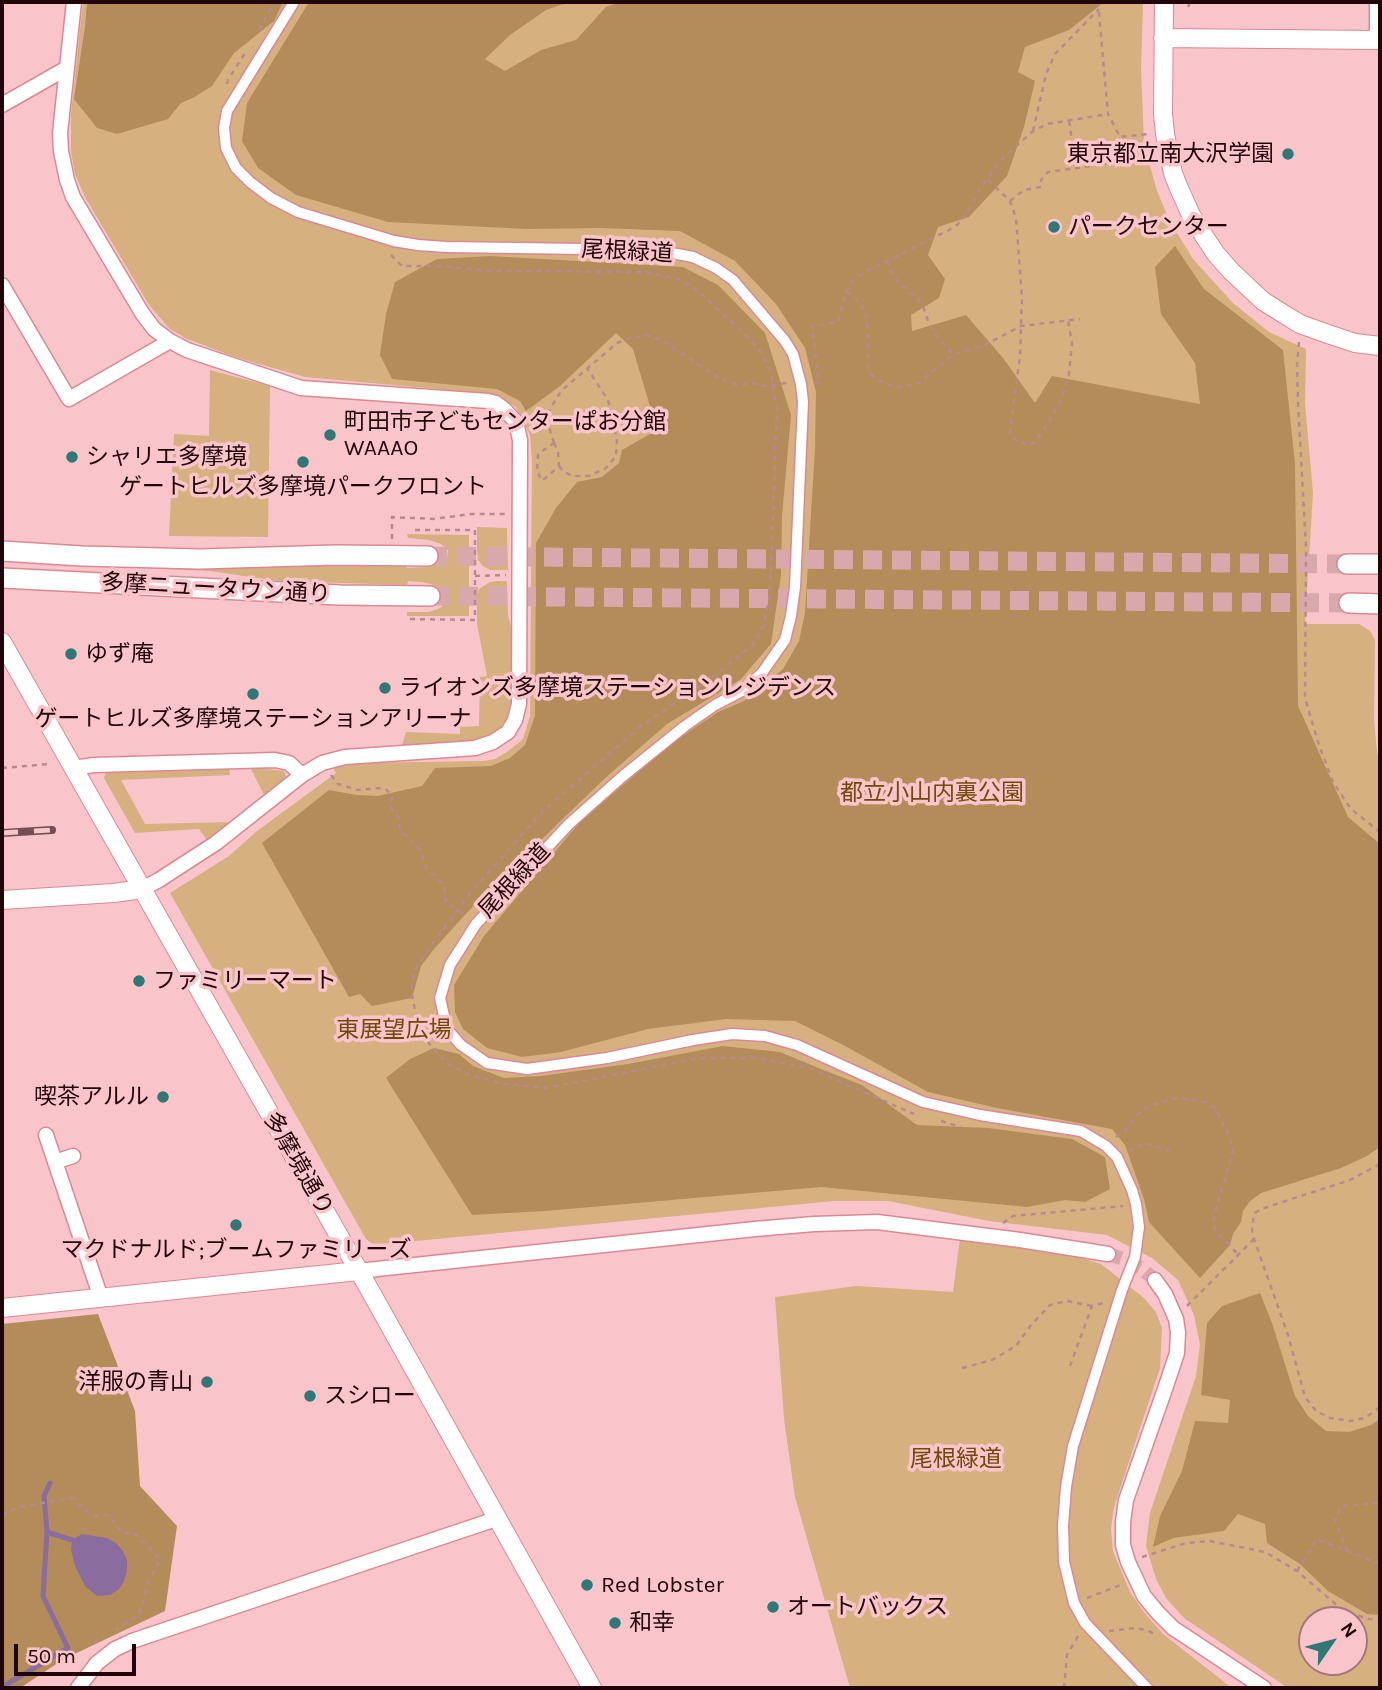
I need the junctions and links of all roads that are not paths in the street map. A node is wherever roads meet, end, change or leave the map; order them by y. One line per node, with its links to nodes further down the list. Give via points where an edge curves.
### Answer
1 (74, 2): 7 (street)
2 (294, 2): 36 (street, 尾根緑道, via 227,111 224,128 226,148 236,168 271,198 298,212 394,241 446,247 656,250 693,257 716,268 742,290 785,341 801,384 794,587 785,640 762,673 742,691 685,726 569,824 476,924 450,965 440,998 447,1029 487,1063 527,1069 732,1034 765,1036 797,1045 923,1102 1081,1131 1106,1146 1117,1157 1132,1190 1139,1227 1135,1257 1073,1446 1063,1525 1064,1562 1074,1604 1089,1627)
3 (1164, 2): 5 (street)
4 (1377, 2): 6 (street)
5 (1163, 38): 6 (street); 11 (street, via 1163,114 1170,161 1191,215 1216,254 1263,301 1300,324 1355,343)
6 (1378, 40)
7 (68, 68): 8 (street); 10 (street, via 60,133 70,189 142,313)
8 (2, 104)
9 (2, 285): 10 (street, via 69,399)
10 (170, 341): 22 (street, via 301,388 496,403 518,429 519,704 508,732 475,748 345,757)
11 (1380, 346)
12 (2, 551): 13 (main road, 多摩ニュータウン通り, via 200,559)
13 (428, 556)
14 (1347, 564): 15 (main road)
15 (1380, 564)
16 (2, 578): 17 (main road, 多摩ニュータウン通り)
17 (430, 596)
18 (1349, 603): 19 (main road)
19 (1380, 604)
20 (2, 642): 21 (street, 多摩境通り)
21 (73, 768): 22 (street, via 275,760 289,763); 23 (street, 多摩境通り)
22 (302, 775): 23 (street, via 216,843)
23 (142, 889): 24 (street); 29 (street, 多摩境通り)
24 (2, 900)
25 (46, 1135): 27 (street)
26 (73, 1156): 27 (street)
27 (55, 1162): 31 (street)
28 (1108, 1254): 29 (street, via 877,1222 755,1229)
29 (358, 1271): 31 (street); 33 (street, 多摩境通り)
30 (1155, 1280): 37 (street, via 1176,1319 1177,1353 1126,1500 1123,1545 1135,1580 1158,1613 1173,1628)
31 (101, 1298): 32 (street)
32 (2, 1308)
33 (496, 1519): 34 (street, via 132,1641 97,1663); 35 (street, 多摩境通り)
34 (78, 1688)
35 (592, 1688)
36 (1147, 1688)
37 (1264, 1688)

